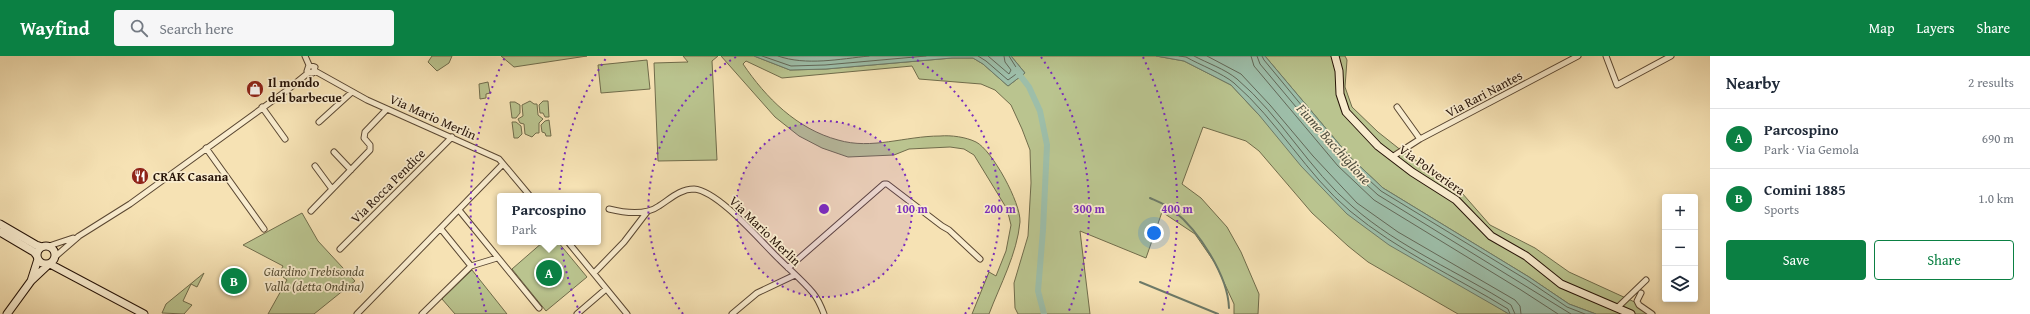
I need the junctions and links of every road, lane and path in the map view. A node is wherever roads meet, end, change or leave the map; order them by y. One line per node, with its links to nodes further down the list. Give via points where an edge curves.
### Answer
1 (305, 56): 6 (street)
2 (1335, 56): 19 (street, Via Polveriera, via 1339,70 1340,94 1346,112 1362,131)
3 (1578, 56): 16 (street, Via Rari Nantes)
4 (1606, 56): 5 (street, via 1617,85)
5 (1672, 56)
6 (309, 66): 7 (street, via 315,67); 8 (street)
7 (315, 71): 8 (street, via 312,74); 9 (street, Via Mario Merlin)
8 (308, 73): 10 (street)
9 (352, 92): 12 (street, Via Mario Merlin); 13 (street)
10 (262, 107): 15 (street); 17 (street)
11 (1397, 107): 16 (street)
12 (387, 109): 14 (street, Via Mario Merlin); 22 (street, via 366,132 364,138 370,145 370,150)
13 (319, 122)
14 (452, 137): 20 (street, Via Mario Merlin, via 499,158); 35 (street, Via Rocca Pendice)
15 (285, 139)
16 (1420, 140): 19 (street, Via Rari Nantes)
17 (206, 148): 30 (street); 32 (street, via 130,204)
18 (334, 152): 22 (street)
19 (1392, 157): 50 (street, Via Polveriera, via 1456,200 1491,236 1526,256 1561,284)
20 (504, 164): 24 (street, Via Mario Merlin); 26 (street)
21 (316, 166): 23 (street)
22 (351, 170): 23 (street)
23 (332, 189): 27 (street)
24 (528, 193)
25 (609, 209): 28 (street, Via Mario Merlin, via 618,212)
26 (459, 210): 31 (street); 38 (street)
27 (311, 211)
28 (647, 212): 42 (street, Via Mario Merlin, via 659,207 676,194 696,189 715,199 742,221); 43 (street, via 624,242)
29 (1, 228): 34 (street, via 36,245); 37 (street, via 34,252)
30 (264, 229)
31 (441, 229): 41 (street); 54 (street)
32 (79, 236): 34 (street); 36 (street)
33 (571, 245): 43 (street)
34 (46, 246): 36 (street, via 55,251); 37 (street, via 38,251)
35 (340, 250)
36 (56, 256): 40 (street); 44 (street)
37 (37, 258): 40 (street, via 40,262); 47 (street)
38 (497, 258): 41 (street); 51 (street)
39 (980, 258): 42 (street, via 950,230 884,184)
40 (49, 264): 44 (street); 47 (street)
41 (471, 266): 55 (street)
42 (788, 268): 45 (street, Via Mario Merlin)
43 (594, 273): 48 (street)
44 (72, 274): 53 (street)
45 (795, 275): 58 (street, via 757,293); 59 (street, Via Mario Merlin, via 812,292)
46 (1646, 280): 50 (street)
47 (30, 281): 52 (street)
48 (606, 289): 56 (street); 57 (street)
49 (1641, 293): 61 (street, via 1637,301 1639,305)
50 (1618, 307): 60 (street, Via Polveriera)
51 (539, 308)
52 (7, 314)
53 (144, 314)
54 (357, 314)
55 (422, 314)
56 (577, 314)
57 (627, 314)
58 (732, 314)
59 (824, 314)
60 (1631, 314)
61 (1652, 314)

